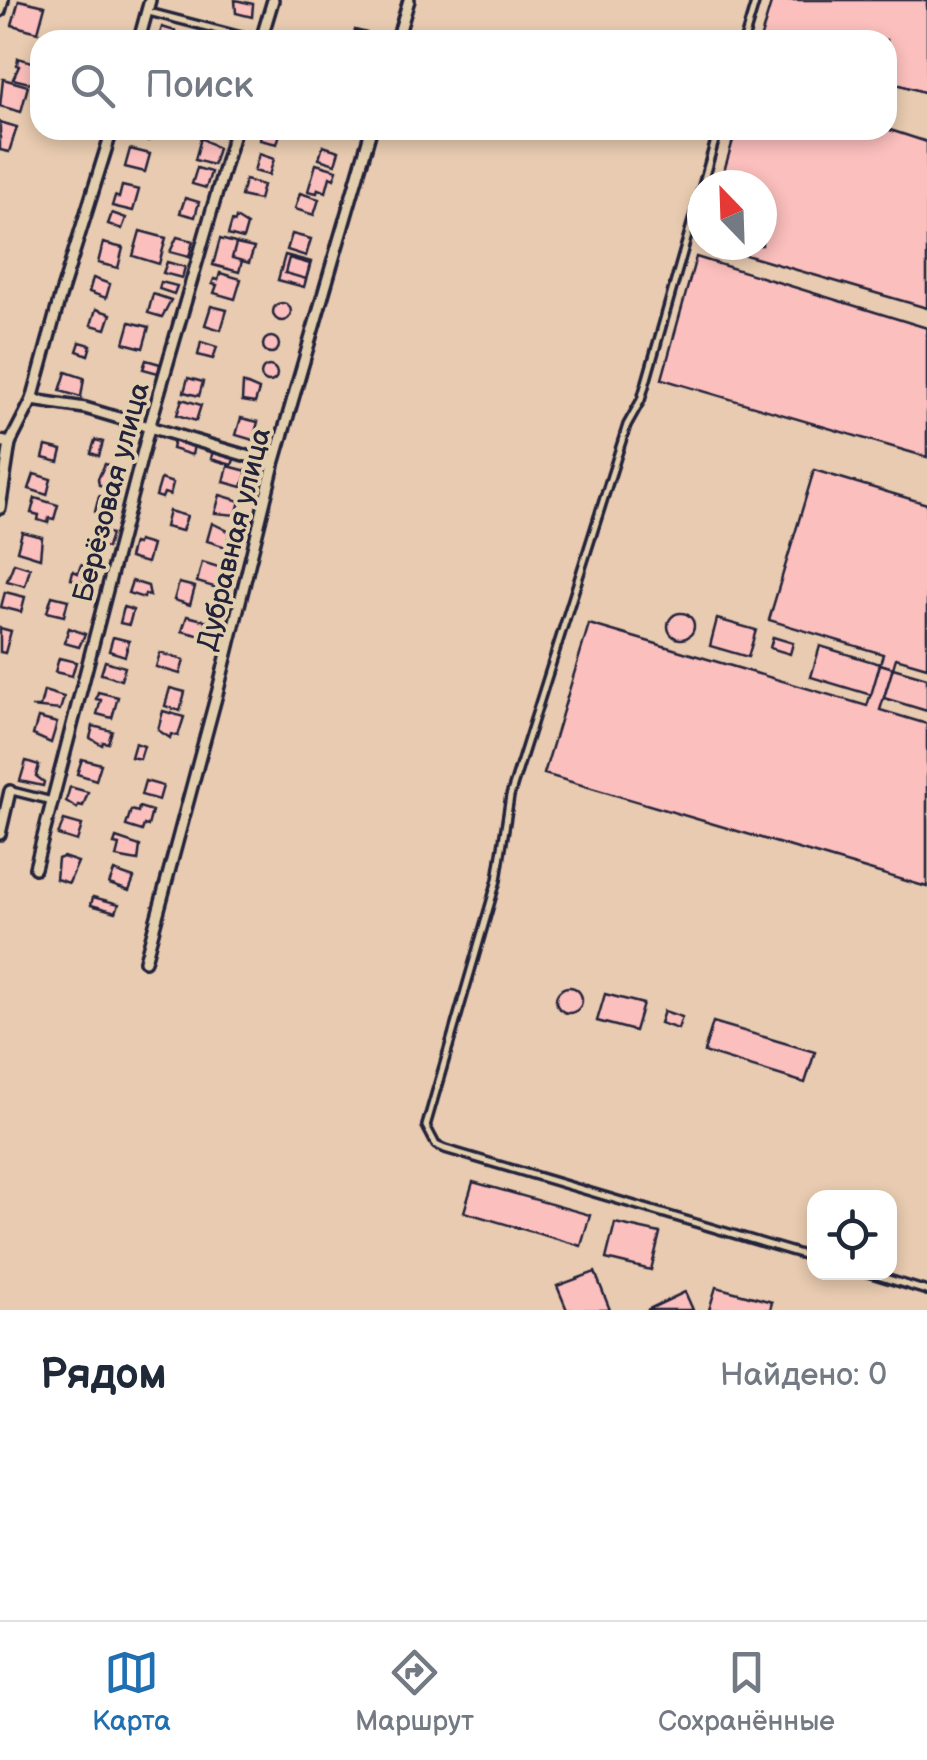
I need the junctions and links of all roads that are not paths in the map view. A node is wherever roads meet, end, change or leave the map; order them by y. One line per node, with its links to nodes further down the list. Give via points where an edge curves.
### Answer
1 (3, 0): 6 (street)
2 (273, 0): 9 (street)
3 (408, 0): 10 (street)
4 (756, 0): 11 (lane)
5 (149, 6): 7 (street); 8 (lane)
6 (0, 12)
7 (142, 30)
8 (227, 30)
9 (262, 30)
10 (400, 30)
11 (747, 30)
12 (109, 140): 16 (street)
13 (232, 140): 17 (street, Берёзовая улица)
14 (368, 140): 19 (street, Дубравная улица)
15 (715, 140): 26 (lane, via 640,400 510,796 497,880 426,1126 445,1150)
16 (32, 400): 17 (street); 18 (street)
17 (149, 428): 19 (street); 22 (street, Берёзовая улица)
18 (5, 442): 20 (street)
19 (274, 464): 25 (street, Дубравная улица)
20 (0, 508)
21 (6, 794): 22 (lane); 23 (street)
22 (52, 801): 24 (street, Берёзовая улица)
23 (0, 834)
24 (35, 868)
25 (146, 961)
26 (807, 1256)
27 (893, 1280): 28 (lane)
28 (927, 1290)

